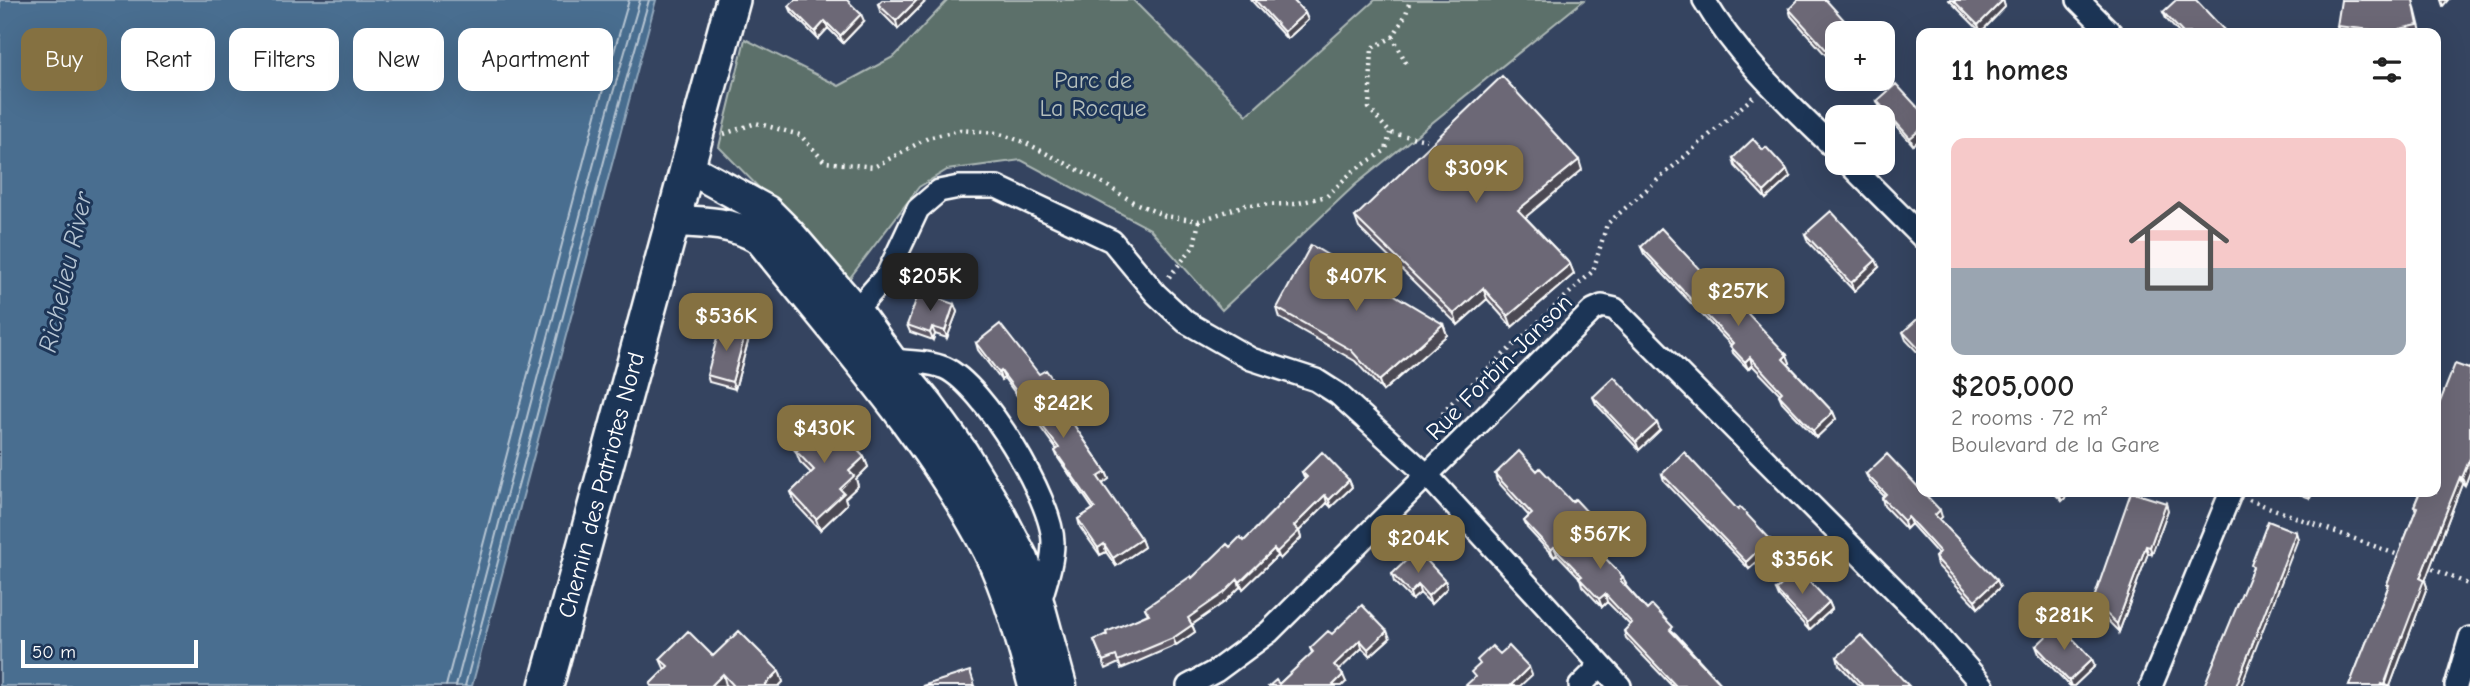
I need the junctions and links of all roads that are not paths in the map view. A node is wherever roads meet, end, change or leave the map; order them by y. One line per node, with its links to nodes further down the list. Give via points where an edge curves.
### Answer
1 (733, 0): 6 (main road, Chemin des Patriotes Nord)
2 (1704, 0): 5 (street, via 1769,83)
3 (2078, 0): 4 (street)
4 (2106, 28)
5 (1825, 139)
6 (690, 156): 8 (main road, Chemin des Patriotes Nord); 10 (street, via 767,211)
7 (1860, 175): 9 (street)
8 (673, 221): 11 (street, via 714,222 742,228 759,238); 19 (main road, Chemin des Patriotes Nord)
9 (1916, 231)
10 (856, 311): 11 (street); 12 (street); 13 (street, via 887,275 918,209 939,191 997,187 1112,242 1186,322 1251,359 1316,380 1338,394)
11 (835, 332): 20 (street, via 965,509 1008,600)
12 (891, 360): 15 (street, via 957,443 997,509 1023,559); 15 (street, via 944,368 962,380 985,403 1037,485 1053,542)
13 (1427, 475): 17 (street); 22 (street, Rue Forbin-Janson, via 1269,632); 25 (street, Rue Forbin-Janson, via 1593,310 1602,306 1615,309 1928,623)
14 (2229, 497): 26 (street)
15 (1039, 605): 21 (street)
16 (2470, 638): 18 (street)
17 (1600, 666): 23 (street); 24 (street)
18 (2459, 685)
19 (546, 686)
20 (1034, 686)
21 (1061, 686)
22 (1188, 686)
23 (1580, 686)
24 (1620, 686)
25 (1983, 686)
26 (2151, 686)

